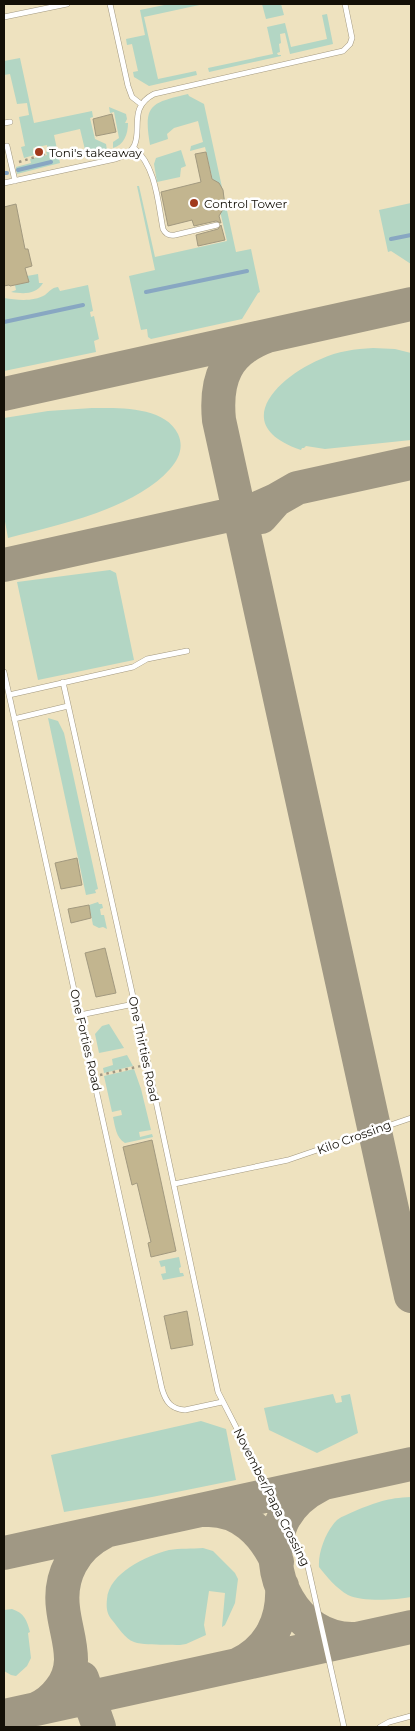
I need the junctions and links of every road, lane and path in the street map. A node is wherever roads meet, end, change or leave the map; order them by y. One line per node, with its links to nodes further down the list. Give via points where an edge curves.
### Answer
1 (67, 4): 4 (lane)
2 (110, 4): 5 (lane, via 128,86 132,96)
3 (345, 4): 5 (lane, via 352,38 343,51 157,92)
4 (4, 18)
5 (141, 104): 9 (lane, via 137,113)
6 (10, 122): 7 (lane)
7 (4, 123)
8 (7, 146): 11 (lane)
9 (134, 148): 12 (lane, via 115,159); 14 (lane, via 151,174 166,234 175,235)
10 (45, 154): 11 (path)
11 (10, 164): 12 (lane)
12 (15, 181): 13 (lane)
13 (4, 184)
14 (216, 225)
15 (187, 651): 17 (lane)
16 (4, 672): 18 (lane, One Forties Road)
17 (63, 682): 18 (lane); 19 (lane, One Thirties Road)
18 (9, 696): 20 (lane, One Forties Road)
19 (68, 706): 20 (lane); 21 (lane, One Thirties Road)
20 (14, 719): 22 (lane, One Forties Road)
21 (134, 1004): 22 (lane); 23 (lane, One Thirties Road)
22 (80, 1016): 24 (lane, One Forties Road)
23 (148, 1064): 24 (path); 26 (lane, One Thirties Road)
24 (94, 1077): 27 (lane, One Forties Road, via 165,1399 171,1406 185,1410)
25 (411, 1118): 26 (lane, Kilo Crossing, via 298,1158)
26 (174, 1184): 27 (lane, One Thirties Road)
27 (222, 1402): 28 (lane, One Thirties Road)
28 (229, 1414): 30 (lane, November/Papa Crossing, via 308,1567)
29 (411, 1716): 31 (lane)
30 (344, 1727)
31 (380, 1727)

